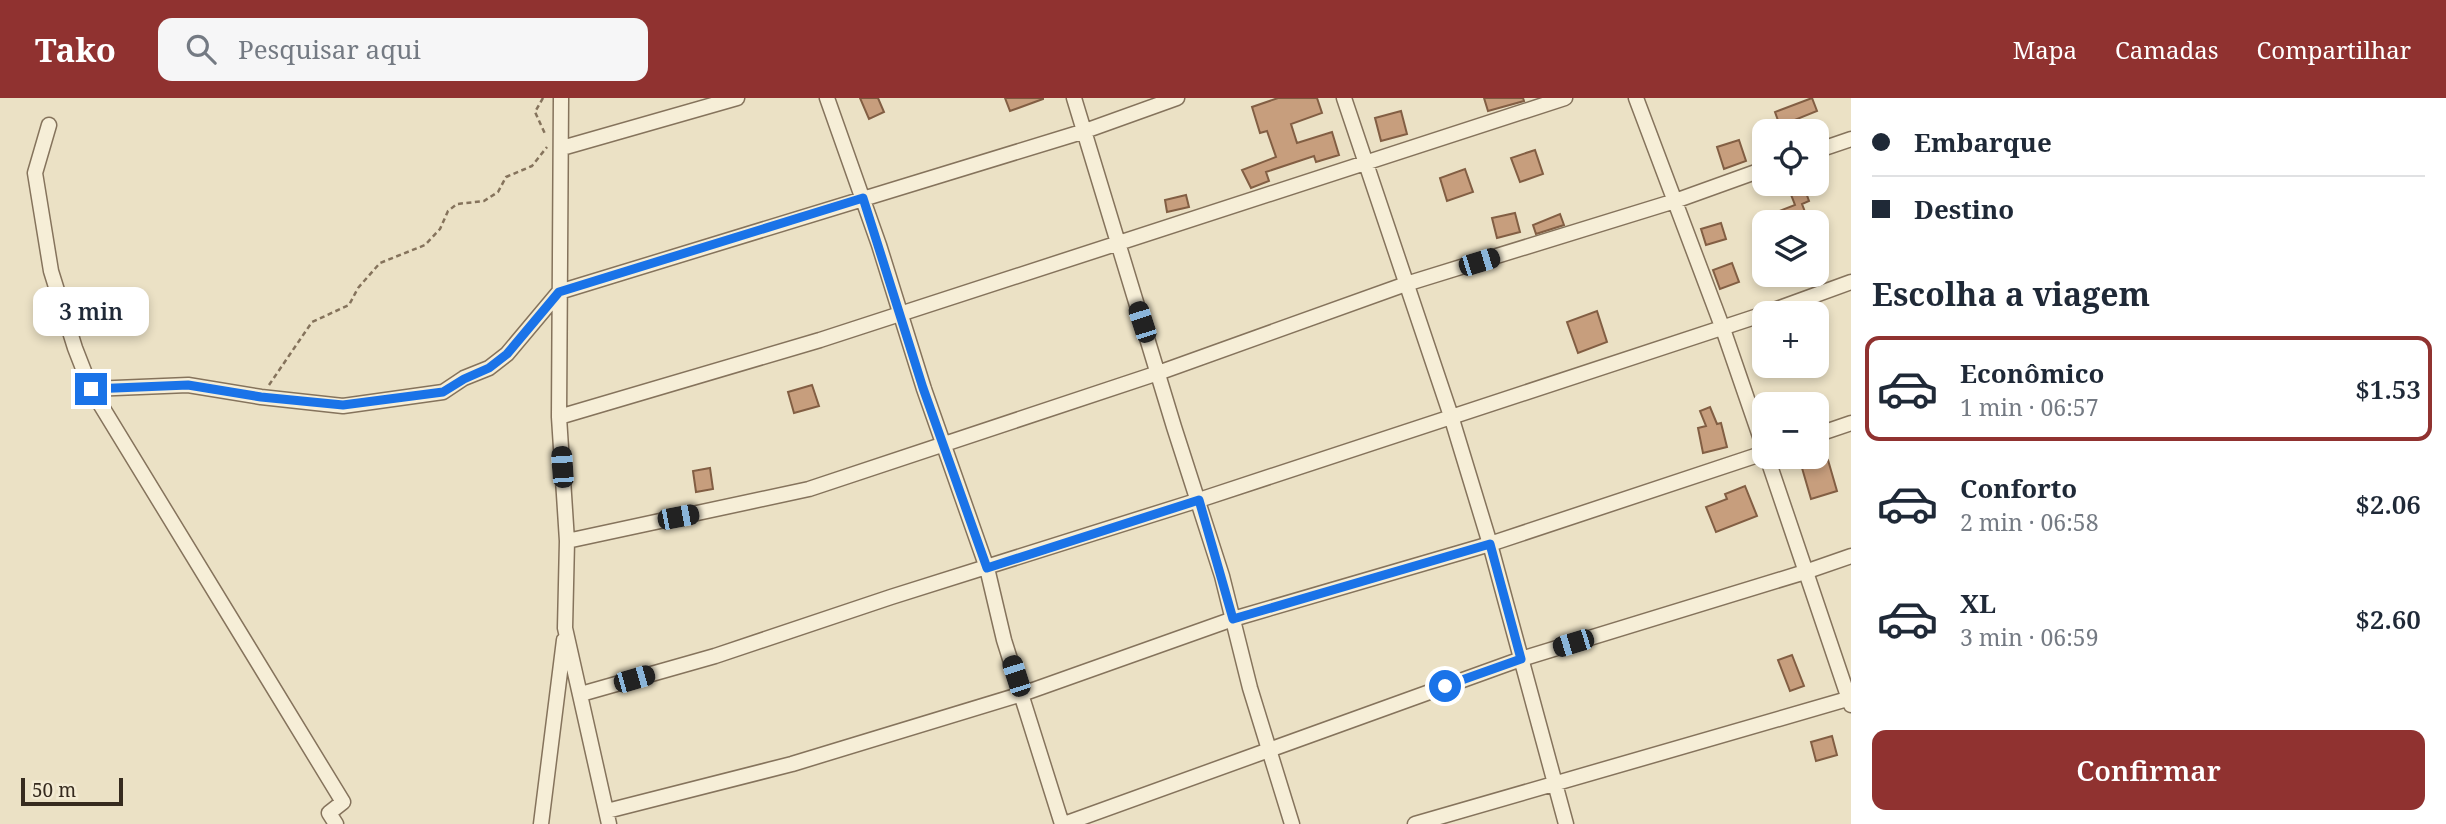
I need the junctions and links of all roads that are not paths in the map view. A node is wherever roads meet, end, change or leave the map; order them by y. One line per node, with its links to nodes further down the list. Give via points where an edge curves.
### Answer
1 (561, 98): 13 (street)
2 (737, 98): 13 (street)
3 (827, 98): 16 (street)
4 (1074, 98): 10 (street)
5 (1177, 98): 10 (street)
6 (1344, 98): 14 (street)
7 (1566, 98): 14 (street)
8 (1636, 98): 17 (street)
9 (49, 125): 27 (street, via 35,173 51,271)
10 (1085, 131): 16 (street); 18 (street)
11 (1851, 139): 12 (street)
12 (1829, 147)
13 (562, 148): 21 (street)
14 (1367, 164): 18 (street); 20 (street)
15 (1752, 173): 17 (street)
16 (863, 198): 21 (street); 23 (street)
17 (1675, 201): 20 (street); 25 (street)
18 (1117, 243): 23 (street); 26 (street)
19 (1851, 282): 22 (street)
20 (1406, 284): 26 (street); 29 (street)
21 (559, 292): 27 (street, via 507,354 443,392 343,405 188,385); 30 (street)
22 (1800, 301)
23 (901, 314): 30 (street); 33 (street)
24 (1752, 319): 25 (street)
25 (1723, 329): 28 (street); 29 (street)
26 (1158, 373): 33 (street); 36 (street)
27 (91, 389): 51 (street, via 343,802 329,813)
28 (1752, 415)
29 (1451, 416): 36 (street); 38 (street)
30 (559, 417): 37 (street)
31 (1851, 423): 32 (street)
32 (1829, 431)
33 (943, 444): 37 (street, via 808,489); 40 (street)
34 (1752, 457): 38 (street)
35 (1770, 469): 41 (street)
36 (1199, 500): 40 (street); 42 (street)
37 (567, 541): 43 (street)
38 (1490, 544): 42 (street); 44 (street)
39 (1851, 555): 41 (street)
40 (987, 568): 45 (street); 46 (street)
41 (1805, 572): 44 (street); 47 (street)
42 (1233, 619): 46 (street); 48 (street)
43 (565, 628): 45 (street); 52 (street)
44 (1521, 659): 48 (street); 49 (street)
45 (581, 694): 50 (street)
46 (1022, 694): 50 (street); 53 (street)
47 (1850, 701): 49 (street)
48 (1269, 750): 53 (street); 54 (street)
49 (1553, 784): 55 (street); 56 (street)
50 (608, 817)
51 (336, 824)
52 (541, 824)
53 (1063, 824)
54 (1292, 824)
55 (1415, 824)
56 (1566, 824)

